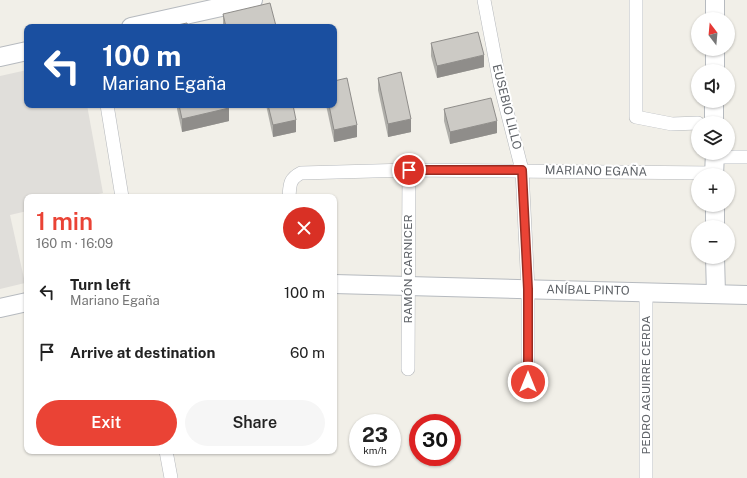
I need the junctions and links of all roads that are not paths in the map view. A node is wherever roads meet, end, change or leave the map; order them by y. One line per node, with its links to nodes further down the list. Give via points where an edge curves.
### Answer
1 (253, 0): 6 (street)
2 (484, 0): 14 (street, EUSEBIO LILLO, via 500,84)
3 (636, 0): 10 (street, via 636,117 672,124)
4 (715, 0): 5 (street)
5 (715, 12)
6 (145, 24)
7 (24, 52): 8 (street)
8 (0, 57)
9 (108, 108): 15 (street)
10 (691, 123)
11 (747, 157): 12 (street, MARIANO EGAÑA)
12 (715, 164): 14 (street, MARIANO EGAÑA)
13 (409, 170): 14 (street, MARIANO EGAÑA); 16 (street, MARIANO EGAÑA, via 301,173 294,176 290,183); 19 (street, RAMÓN CARNICER)
14 (522, 170): 20 (street, EUSEBIO LILLO)
15 (122, 194)
16 (289, 194)
17 (715, 264): 22 (street)
18 (337, 284): 19 (street, ANÍBAL PINTO)
19 (408, 286): 20 (street, ANÍBAL PINTO); 26 (street, RAMÓN CARNICER)
20 (528, 289): 21 (street, ANÍBAL PINTO); 27 (street, EUSEBIO LILLO)
21 (646, 292): 22 (street, ANÍBAL PINTO); 30 (street, PEDRO AGUIRRE CERDA)
22 (716, 294): 23 (street, ANÍBAL PINTO)
23 (747, 295)
24 (24, 303): 25 (street)
25 (0, 308)
26 (408, 369)
27 (528, 382)
28 (167, 454): 29 (street)
29 (171, 478)
30 (646, 478)

